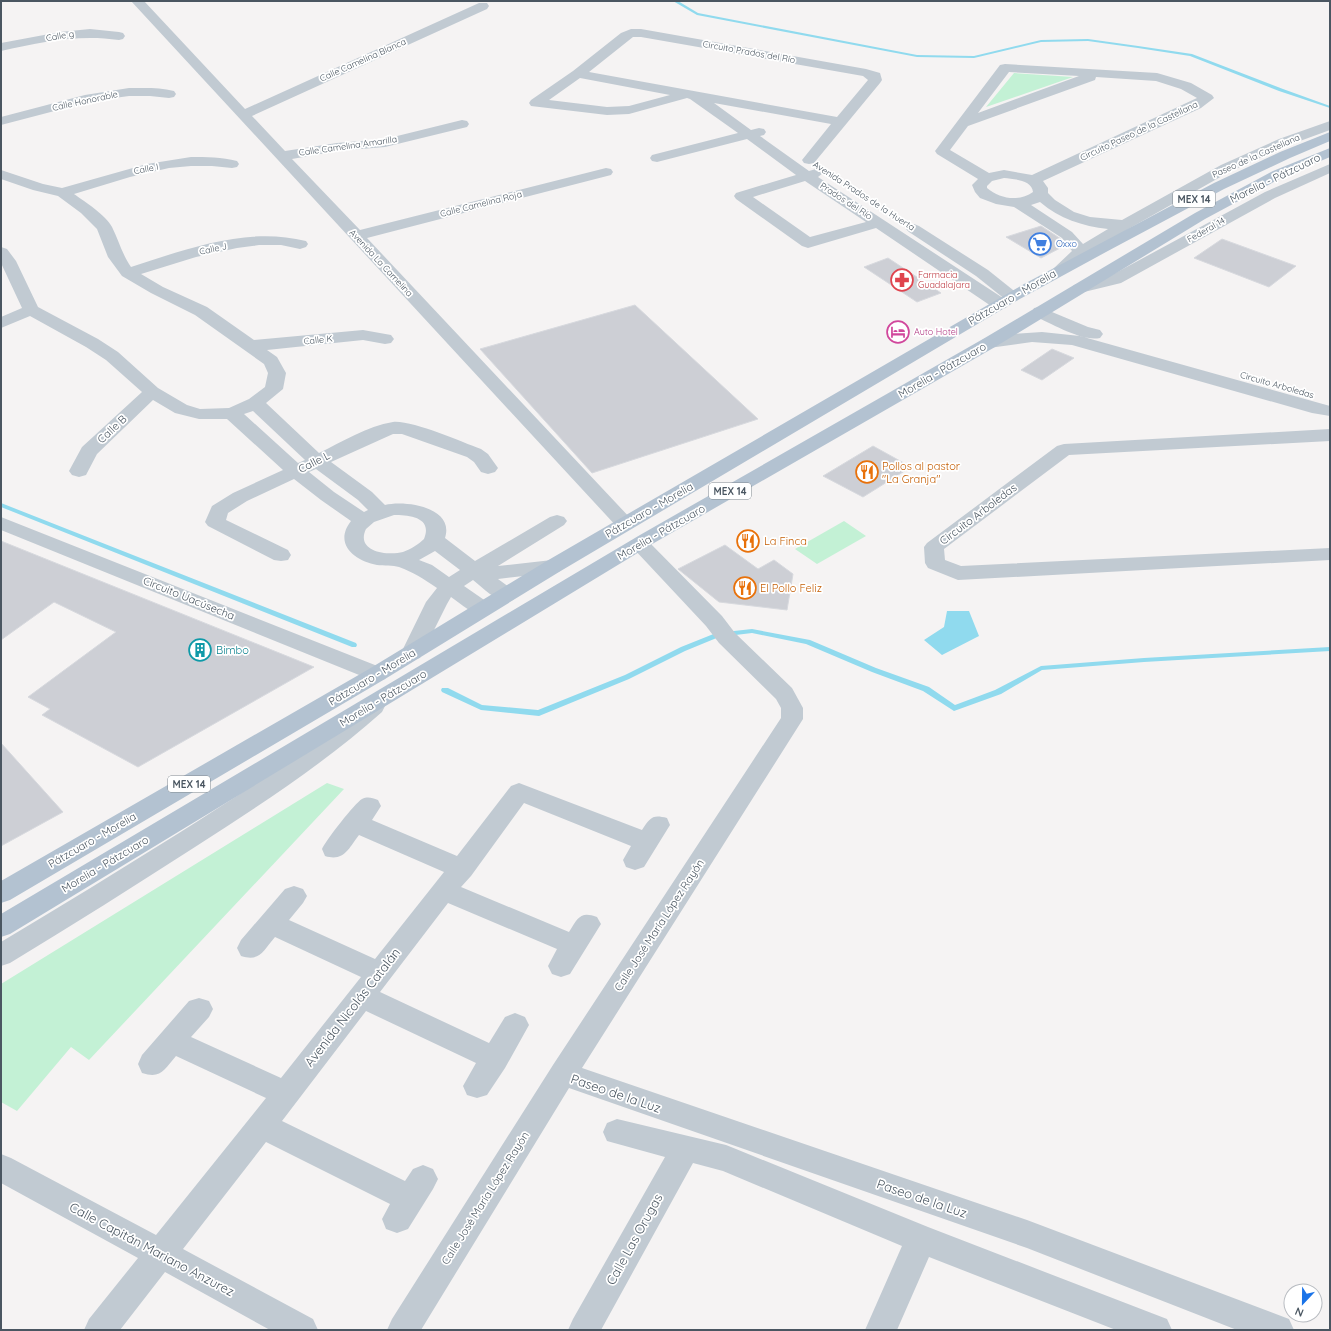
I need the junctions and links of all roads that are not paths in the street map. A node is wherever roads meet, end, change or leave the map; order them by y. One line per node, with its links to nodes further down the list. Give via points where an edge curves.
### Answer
1 (137, 1): 10 (street, Avenida La Camelina)
2 (483, 6): 10 (street, Calle Camelina Blanca)
3 (118, 36): 4 (street, Calle g, via 102,32 83,33)
4 (1, 47)
5 (578, 74): 8 (street, Circuito Prados del Río); 8 (street, Circuito Prados del Río, via 536,103 607,111 629,110); 12 (street, Circuito Prados del Río, via 625,36 641,33 875,76 875,80)
6 (1097, 74): 13 (street, Circuito Paseo de la Castellana); 13 (street, Circuito Paseo de la Castellana, via 1005,68); 29 (street, Circuito Paseo de la Castellana, via 1157,78 1186,86 1207,98)
7 (169, 94): 11 (street, Calle Honorable, via 129,92 69,103)
8 (691, 95): 9 (street, Circuito Prados del Río); 16 (street, Prados del Río)
9 (714, 99): 12 (street, Circuito Prados del Río); 16 (street, Avenida Prados de la Huerta)
10 (243, 115): 19 (street, Avenida La Camelina)
11 (1, 121)
12 (840, 122): 21 (street, Circuito Prados del Río)
13 (964, 123): 28 (street, Circuito Paseo de la Castellana, via 942,151)
14 (462, 124): 19 (street, Calle Camelina Amarilla, via 385,143)
15 (1330, 125): 36 (street, Paseo de la Castellana, via 1226,168)
16 (756, 133): 20 (street); 21 (street, Avenida Prados de la Huerta); 27 (street, Prados del Río)
17 (1330, 136): 41 (main road, Pátzcuaro - Morelia / MEX 14, via 1229,180)
18 (1330, 152): 43 (main road, Morelia - Pátzcuaro / MEX 14, via 1278,174 1206,212)
19 (281, 156): 37 (street, Avenida La Camelina)
20 (658, 158)
21 (809, 160): 24 (street, Avenida Prados de la Huerta)
22 (232, 164): 30 (street, Calle I, via 210,161 148,168)
23 (1330, 168): 43 (street, Federal 14, via 1270,195 1115,280)
24 (823, 171): 27 (street); 32 (street, Avenida Prados de la Huerta)
25 (606, 172): 37 (street, Calle Camelina Roja)
26 (1, 174): 30 (street)
27 (807, 176): 35 (street, Prados del Río); 35 (street, via 741,196 808,243)
28 (987, 178): 29 (street, via 1004,174); 33 (street, via 979,185 983,194 998,201)
29 (1032, 180): 31 (street, via 1038,184)
30 (63, 193): 42 (street, via 104,227 116,257)
31 (1041, 194): 33 (street); 36 (street, via 1062,213 1107,224)
32 (863, 196)
33 (1018, 203): 40 (street, via 1067,235)
34 (902, 222): 44 (street, Avenida Prados de la Huerta, via 982,273)
35 (878, 223): 44 (street, Prados del Río)
36 (1125, 225): 40 (street, Paseo de la Castellana)
37 (356, 236): 66 (street, Avenida La Camelina)
38 (300, 244): 42 (street, Calle J, via 278,240 247,242 197,252)
39 (1, 252): 45 (street, via 8,261)
40 (1081, 252): 41 (street, Paseo de la Castellana)
41 (1062, 268): 44 (main road, Pátzcuaro - Morelia / MEX 14)
42 (128, 273): 51 (street, via 201,311)
43 (1080, 288): 46 (main road, Morelia - Pátzcuaro / MEX 14)
44 (1006, 300): 66 (main road, Pátzcuaro - Morelia / MEX 14)
45 (31, 310): 47 (street); 52 (street, via 112,356)
46 (1040, 312): 49 (street, Circuito Arboledas); 50 (main road, Morelia - Pátzcuaro / MEX 14)
47 (1, 323)
48 (385, 339): 51 (street, Calle K, via 363,335)
49 (1102, 342): 50 (street, Circuito Arboledas, via 1030,336); 53 (street, Circuito Arboledas); 55 (street, Circuito Arboledas)
50 (989, 343): 68 (main road, Morelia - Pátzcuaro / MEX 14)
51 (251, 346): 54 (street, via 271,362 277,373 274,388)
52 (152, 392): 56 (street, via 181,409 199,414); 60 (street, Calle B, via 88,451)
53 (1330, 401)
54 (255, 403): 56 (street); 58 (street)
55 (1330, 411)
56 (232, 413): 61 (street)
57 (1330, 435): 69 (street, Circuito Arboledas, via 1064,450 934,547 935,563 958,573)
58 (316, 460): 59 (street, Calle L, via 381,431 404,428 474,453); 61 (street, Calle L); 62 (street, via 365,496)
59 (488, 468)
60 (79, 471)
61 (295, 472): 63 (street); 70 (street, Calle L, via 240,497 219,510 215,522)
62 (380, 512): 63 (street); 67 (street, via 407,509 429,516 437,531)
63 (363, 520): 71 (street, via 356,528 355,545 372,557)
64 (557, 521): 73 (street)
65 (1, 523): 78 (street, Circuito Uacúsecha)
66 (625, 524): 72 (main road, Pátzcuaro - Morelia / MEX 14)
67 (434, 540): 71 (street, via 420,552); 73 (street)
68 (640, 544): 79 (main road, Morelia - Pátzcuaro / MEX 14); 98 (street, Calle José María López Rayón, via 714,621 727,638 784,694 792,708 792,719)
69 (1330, 554)
70 (281, 555)
71 (398, 559): 74 (street, via 425,570)
72 (552, 567): 73 (street); 75 (main road, Pátzcuaro - Morelia / MEX 14)
73 (475, 572): 74 (street); 75 (street)
74 (449, 586): 76 (street); 77 (street, via 437,602)
75 (506, 595): 76 (main road, Pátzcuaro - Morelia / MEX 14)
76 (482, 609): 77 (main road, Pátzcuaro - Morelia / MEX 14)
77 (412, 653): 78 (main road, Pátzcuaro - Morelia / MEX 14)
78 (377, 674): 84 (main road, Pátzcuaro - Morelia / MEX 14)
79 (382, 698): 87 (main road, Morelia - Pátzcuaro); 90 (street, via 331,744 272,784 104,893)
80 (647, 842): 82 (street, Avenida Nicolás Catalán, via 519,792)
81 (334, 849): 82 (street, via 362,815)
82 (462, 869): 83 (street, Avenida Nicolás Catalán)
83 (444, 890): 88 (street); 91 (street, Avenida Nicolás Catalán)
84 (1, 893)
85 (294, 896): 86 (street)
86 (271, 924): 89 (street); 91 (street)
87 (1, 927)
88 (574, 945)
89 (250, 948)
90 (1, 955)
91 (379, 973): 92 (street, Avenida Nicolás Catalán)
92 (361, 996): 96 (street); 100 (street, Avenida Nicolás Catalán)
93 (199, 1009): 95 (street)
94 (515, 1025): 96 (street)
95 (171, 1041): 97 (street); 100 (street)
96 (495, 1059): 99 (street)
97 (152, 1064)
98 (563, 1074): 110 (street, Calle José María López Rayón); 114 (street, Paseo de la Luz, via 1027,1234)
99 (477, 1086)
100 (285, 1094): 101 (street, Avenida Nicolás Catalán)
101 (262, 1125): 105 (street); 107 (street, Avenida Nicolás Catalán)
102 (617, 1132): 103 (street)
103 (685, 1149): 106 (street, via 726,1158); 111 (street, Calle Las Orugas)
104 (1, 1168): 107 (street, Calle Capitán Mariano Anzurez)
105 (410, 1199)
106 (921, 1239): 112 (street); 113 (street)
107 (161, 1253): 108 (street, Avenida Nicolás Catalán); 109 (street, Calle Capitán Mariano Anzurez)
108 (100, 1330)
109 (302, 1330)
110 (402, 1330)
111 (584, 1330)
112 (881, 1330)
113 (1156, 1330)
114 (1278, 1330)

